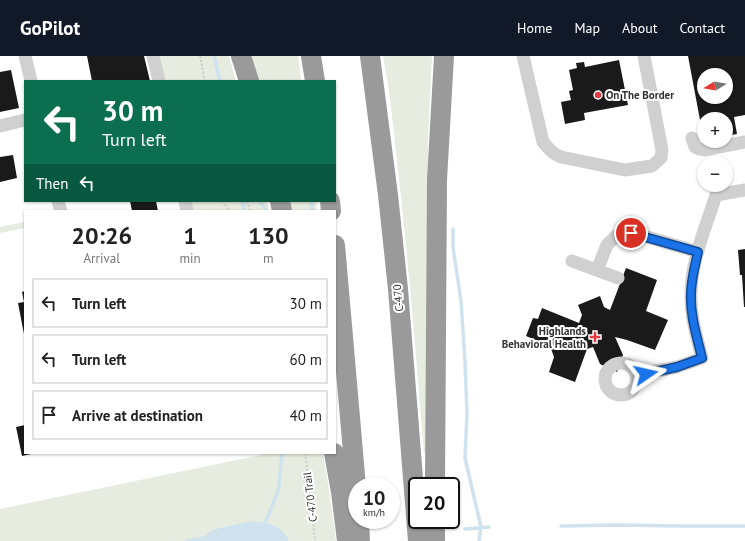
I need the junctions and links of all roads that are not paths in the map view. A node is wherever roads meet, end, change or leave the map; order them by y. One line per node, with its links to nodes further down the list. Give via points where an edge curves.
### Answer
1 (25, 56): 9 (street)
2 (154, 56): 10 (street)
3 (241, 56): 11 (highway)
4 (311, 56): 12 (highway)
5 (370, 56): 31 (highway, C-470, via 398,289)
6 (444, 56): 26 (highway, via 437,180)
7 (523, 56): 8 (street, via 543,142 553,154 625,170 652,166 661,158 662,150)
8 (644, 56)
9 (31, 80)
10 (159, 80)
11 (249, 80)
12 (315, 80)
13 (24, 120): 14 (street)
14 (0, 126)
15 (692, 138): 16 (street, via 695,147 704,150)
16 (745, 142)
17 (745, 190): 18 (street, via 716,195)
18 (698, 252): 21 (street, via 625,233 616,236 607,245); 23 (street, via 691,299 702,358 677,367)
19 (336, 256): 25 (highway)
20 (572, 262): 21 (street)
21 (597, 270): 22 (street)
22 (618, 278)
23 (636, 375)
24 (334, 454): 29 (highway)
25 (355, 477)
26 (435, 477)
27 (359, 529): 30 (highway)
28 (435, 529): 32 (highway)
29 (347, 541)
30 (360, 541)
31 (418, 541)
32 (435, 541)

